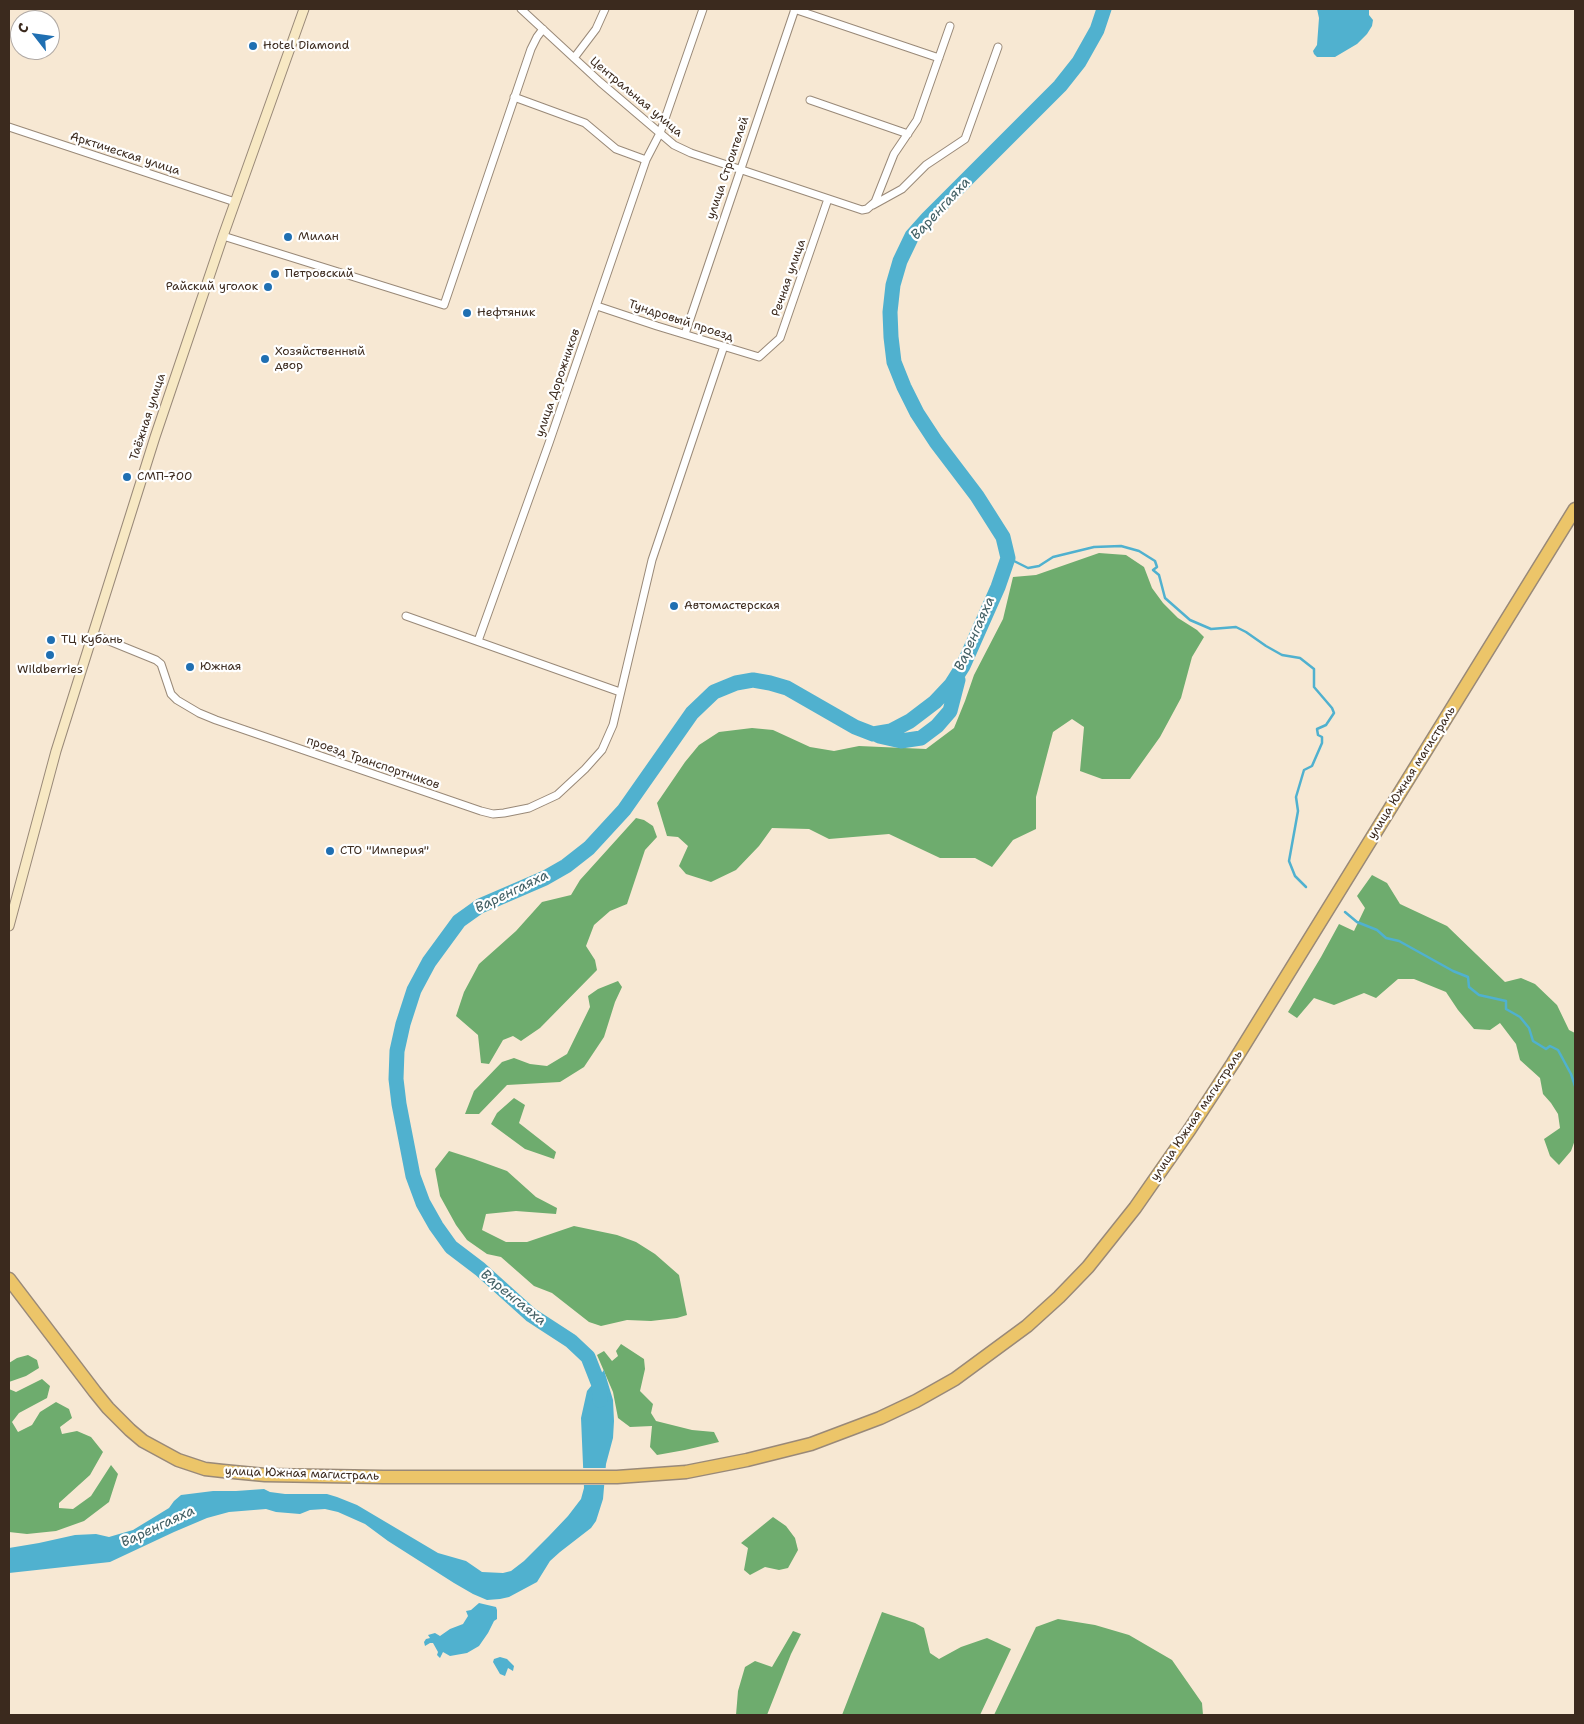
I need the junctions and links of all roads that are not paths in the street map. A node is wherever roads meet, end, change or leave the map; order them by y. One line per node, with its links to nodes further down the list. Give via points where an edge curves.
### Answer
1 (304, 9): 19 (street, Таёжная улица)
2 (521, 9): 7 (street, Центральная улица)
3 (605, 9): 9 (street, via 596,29)
4 (702, 9): 14 (street, улица Дорожников)
5 (794, 9): 10 (street); 17 (street, улица Строителей)
6 (950, 26): 10 (street)
7 (543, 29): 9 (street, Центральная улица); 11 (street, via 531,49)
8 (998, 47): 20 (street, via 965,139 926,165 902,189)
9 (574, 58): 14 (street, Центральная улица)
10 (939, 58): 15 (street, via 917,120)
11 (514, 97): 16 (street, via 585,123 616,149); 21 (street, via 444,305)
12 (810, 100): 15 (street)
13 (9, 127): 19 (street, Арктическая улица)
14 (660, 133): 16 (street, улица Дорожников); 17 (street, Центральная улица, via 681,149)
15 (908, 134): 20 (street, via 894,154)
16 (646, 160): 22 (street, улица Дорожников)
17 (740, 169): 18 (street, Центральная улица); 23 (street, улица Строителей)
18 (828, 199): 20 (street, Центральная улица, via 862,210); 25 (street, Речная улица, via 780,338)
19 (235, 202): 21 (street, Таёжная улица)
20 (870, 208)
21 (223, 236): 28 (street, Таёжная улица)
22 (597, 306): 23 (street, Тундровый проезд); 29 (street, улица Дорожников)
23 (685, 334): 24 (street, Тундровый проезд)
24 (724, 346): 25 (street, Тундровый проезд); 30 (street, проезд Транспортников, via 652,560)
25 (759, 357)
26 (1575, 509): 32 (highway, улица Южная магистраль, via 1263,1015 1196,1120 1113,1238 1059,1297 1027,1326 955,1379 916,1401 811,1444 686,1472 558,1477 223,1472 190,1465 161,1452 119,1420)
27 (406, 616): 29 (street)
28 (92, 634): 30 (street, проезд Транспортников, via 156,660 164,670 172,694 199,713 493,814 529,808 569,785 602,750 613,725); 31 (street, Таёжная улица, via 53,760)
29 (478, 641): 30 (street)
30 (620, 692)
31 (9, 926)
32 (9, 1279)

